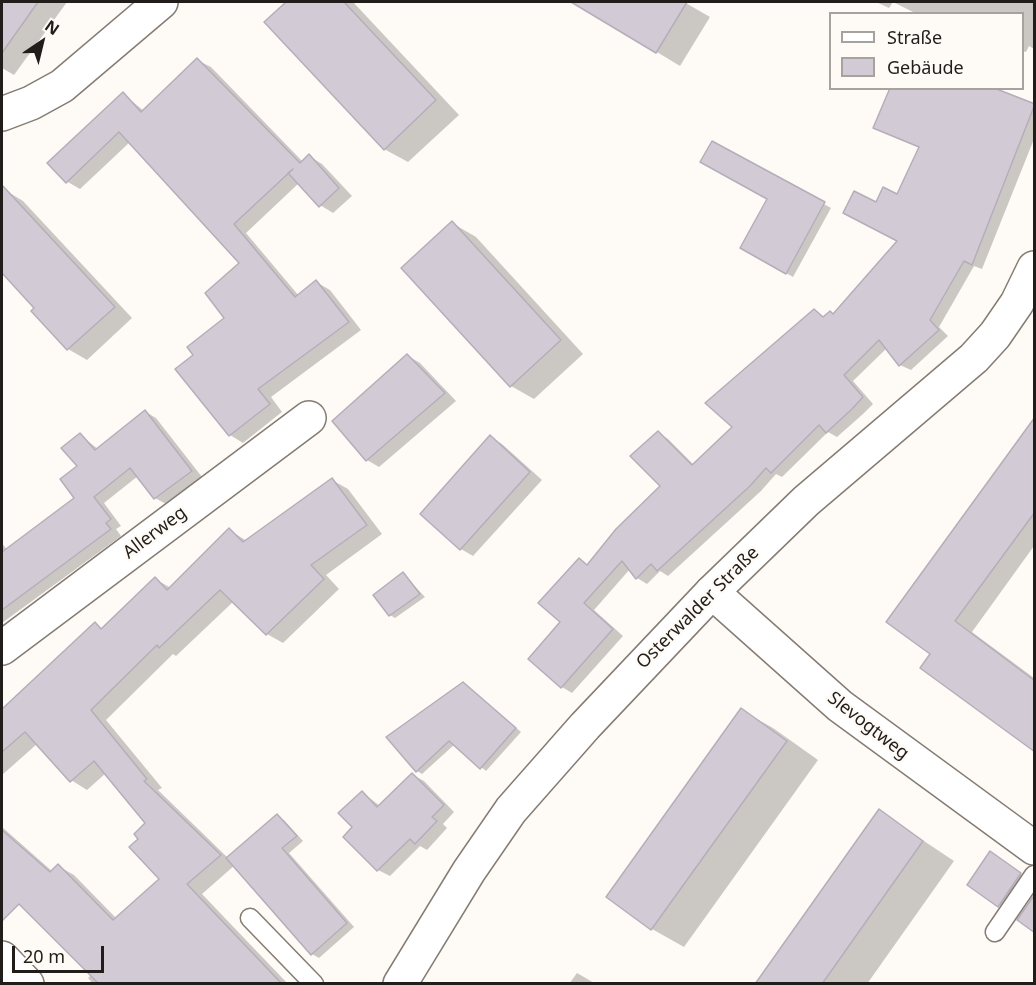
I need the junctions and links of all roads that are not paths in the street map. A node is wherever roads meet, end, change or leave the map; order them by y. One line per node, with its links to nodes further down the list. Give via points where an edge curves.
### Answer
1 (161, 2): 2 (street, via 62,86)
2 (2, 114)
3 (1035, 268): 5 (street, Osterwalder Straße, via 1017,303 974,358 806,501)
4 (309, 418): 6 (street, Allerweg)
5 (712, 592): 7 (street, Slevogtweg, via 840,706); 14 (street, Osterwalder Straße, via 600,709 511,810)
6 (2, 648)
7 (1035, 848)
8 (1035, 875): 10 (lane)
9 (250, 918): 13 (lane)
10 (994, 932)
11 (2, 958): 12 (street)
12 (27, 984)
13 (314, 984)
14 (400, 984)

